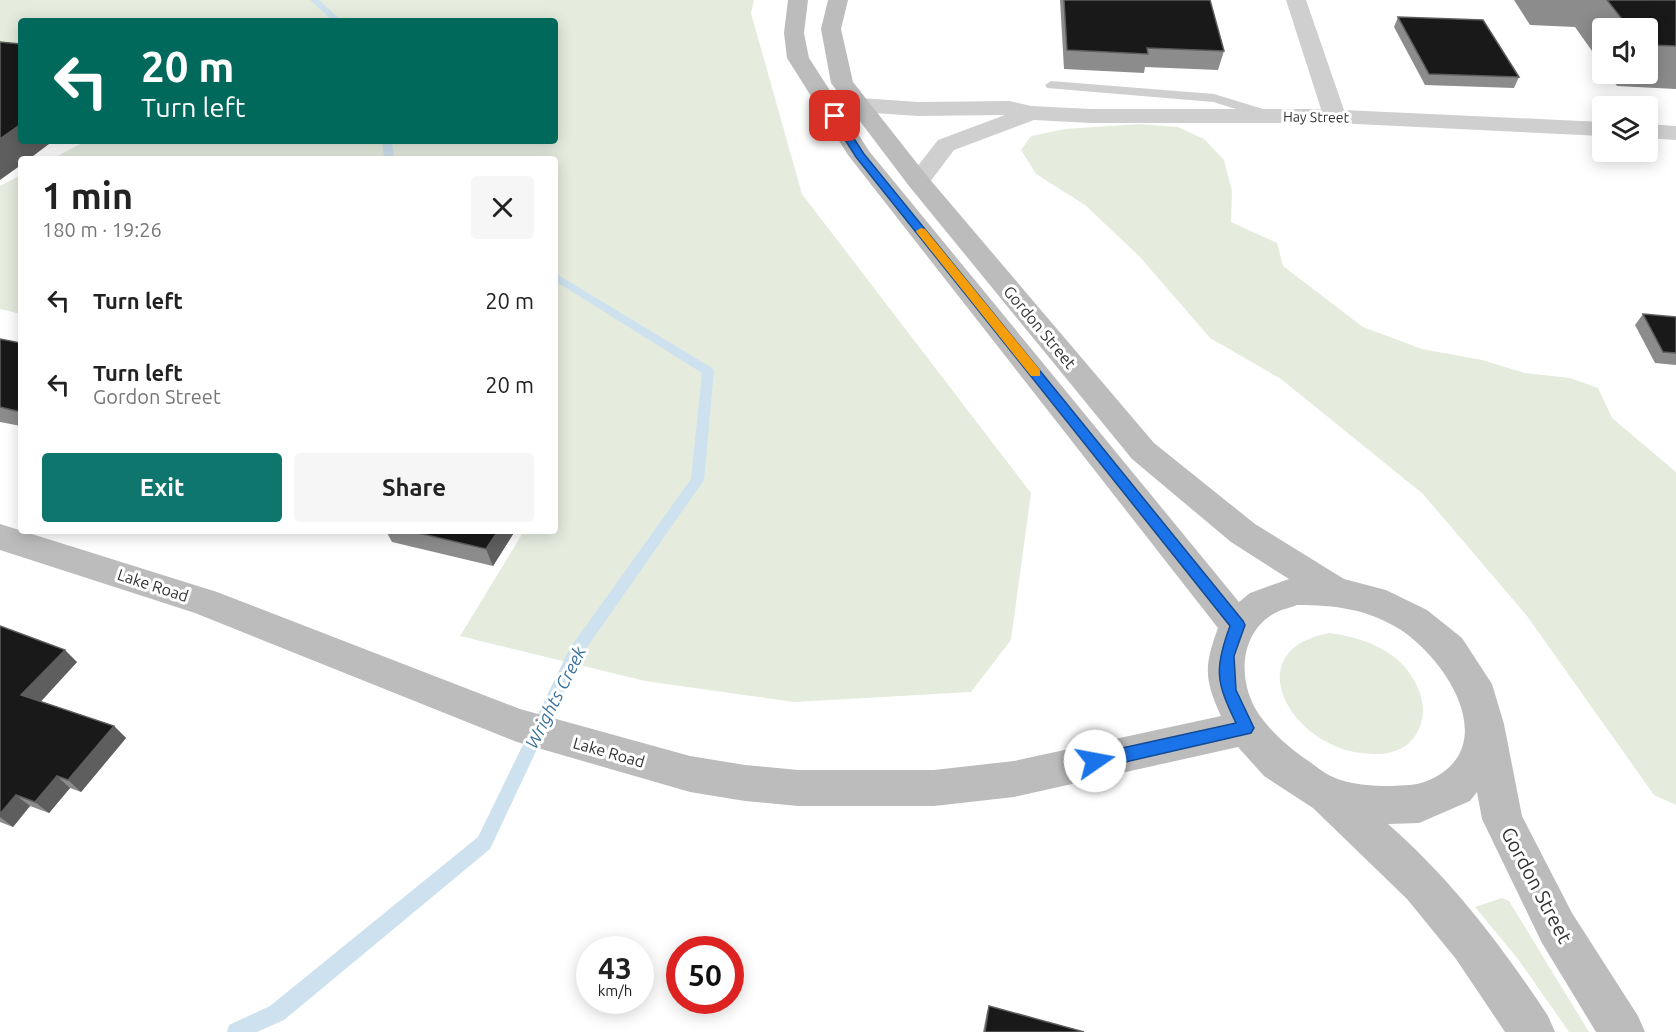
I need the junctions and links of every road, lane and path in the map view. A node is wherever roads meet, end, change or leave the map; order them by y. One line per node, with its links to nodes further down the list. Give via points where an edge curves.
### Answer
1 (798, 0): 15 (main road, Gordon Street, via 794,33 798,58 860,155)
2 (838, 0): 5 (main road, Gordon Street, via 831,29 842,83)
3 (1296, 0): 8 (street)
4 (1051, 85): 7 (lane, via 1214,98)
5 (860, 105): 6 (street, Hay Street, via 1009,108); 12 (main road, Gordon Street)
6 (1031, 113): 7 (street, Hay Street); 12 (street, Hay Street, via 946,146)
7 (1272, 116): 8 (street, Hay Street)
8 (1335, 116): 9 (street, Hay Street)
9 (1592, 129)
10 (1658, 132): 11 (street)
11 (1676, 133)
12 (918, 181): 14 (main road, Gordon Street, via 1143,451 1243,533)
13 (0, 537): 17 (main road, Lake Road, via 205,602 517,725 690,774 766,785 934,788 1014,779)
14 (1335, 591): 15 (main road, via 1296,591 1262,603); 16 (main road, Gordon Street, via 1374,600 1414,620 1449,649 1473,684)
15 (1237, 625): 17 (main road, via 1226,656 1228,690)
16 (1485, 724): 18 (main road, via 1478,759 1456,788 1419,804 1373,805); 20 (main road, Gordon Street, via 1502,819 1557,928)
17 (1246, 728): 18 (main road, via 1278,763)
18 (1324, 794): 19 (main road, via 1412,873 1450,915)
19 (1532, 1032)
20 (1622, 1032)

